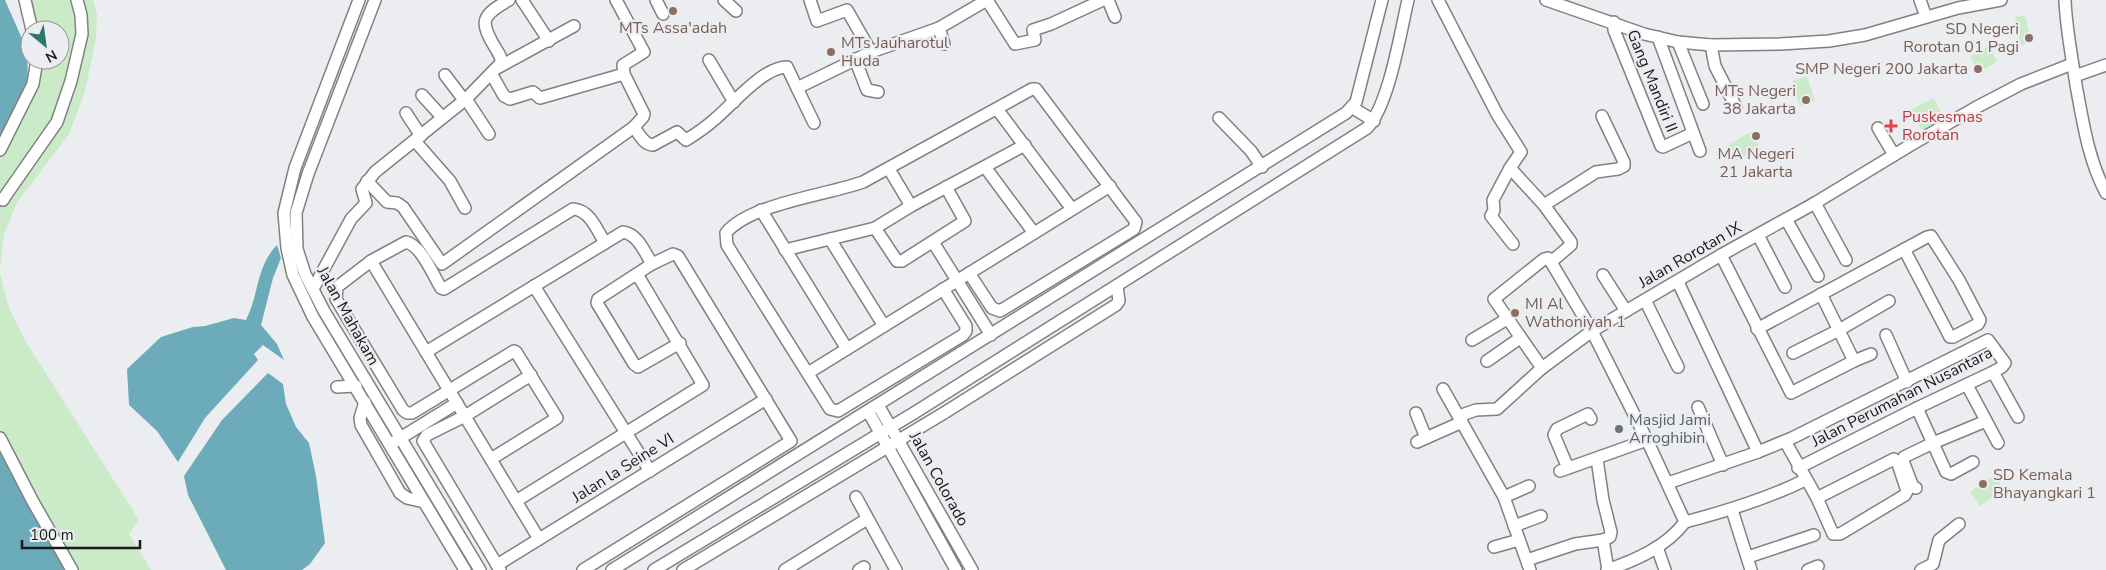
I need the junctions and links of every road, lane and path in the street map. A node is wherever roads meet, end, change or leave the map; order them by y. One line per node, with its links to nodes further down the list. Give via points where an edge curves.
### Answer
1 (25, 0): 25 (street)
2 (77, 0): 76 (street, via 82,34 57,122)
3 (359, 0): 139 (street, Jalan Mahakam, via 295,168 284,212 293,275 313,316)
4 (374, 0): 107 (street, Jalan Mahakam, via 296,213 297,249)
5 (509, 0): 40 (street, via 490,11 485,23 488,36 501,58 501,64)
6 (522, 0): 30 (street)
7 (656, 0): 22 (street)
8 (724, 0): 21 (street)
9 (810, 0): 34 (street, via 818,21 847,10)
10 (987, 0): 11 (street, via 1015,44 1035,40 1033,30); 28 (street)
11 (1103, 0)
12 (1108, 0): 23 (street)
13 (1382, 0): 52 (street)
14 (1408, 0): 57 (street, via 1385,96)
15 (1438, 0): 70 (street, via 1521,152)
16 (1546, 0): 27 (street)
17 (1920, 0): 24 (street)
18 (2001, 0): 24 (street)
19 (2065, 0): 37 (street)
20 (619, 1): 41 (street, via 644,52 623,65)
21 (736, 10)
22 (663, 14)
23 (1115, 17)
24 (1926, 17): 33 (street, via 1865,35 1829,41)
25 (30, 20)
26 (574, 26): 30 (street)
27 (1614, 26): 29 (street); 61 (street, Gang Mandiri II, via 1661,146)
28 (939, 28): 32 (street); 34 (street)
29 (1658, 37): 31 (street); 61 (street)
30 (549, 41): 40 (street)
31 (1678, 42): 33 (street); 49 (street)
32 (944, 44)
33 (1711, 45): 50 (street, via 1715,66)
34 (871, 52): 35 (street)
35 (855, 59): 44 (street); 45 (street, via 867,90)
36 (709, 60): 48 (street)
37 (2072, 64): 43 (street); 67 (street, Jalan Rorotan IX, via 2013,88)
38 (2106, 65): 43 (street)
39 (35, 70): 65 (street, via 33,84)
40 (495, 71): 41 (street, via 504,96 510,99 533,92 540,98); 47 (street)
41 (624, 74): 59 (street, via 644,114)
42 (445, 75): 47 (street)
43 (2075, 76): 75 (street, via 2088,148)
44 (797, 88): 48 (street, via 789,68 785,66 756,82); 58 (street)
45 (878, 92)
46 (422, 95): 55 (street)
47 (465, 99): 55 (street); 62 (street)
48 (734, 102): 59 (street, via 686,140 676,132 649,145)
49 (1703, 104)
50 (1736, 107)
51 (997, 108): 64 (street); 71 (street); 73 (street, via 1036,89)
52 (1353, 108): 57 (street); 69 (street)
53 (406, 113): 63 (street)
54 (1602, 116): 78 (street, via 1624,166 1596,172)
55 (442, 117): 63 (street)
56 (1220, 118): 69 (street)
57 (1374, 121): 105 (street)
58 (814, 123)
59 (634, 127): 72 (street, via 442,264 403,207 387,202)
60 (1878, 128): 67 (street)
61 (1693, 133): 66 (street)
62 (489, 134)
63 (418, 138): 72 (street); 80 (street, via 450,181)
64 (1025, 146): 68 (street); 81 (street)
65 (0, 150)
66 (1700, 151)
67 (1894, 155): 77 (street, Jalan Rorotan IX)
68 (985, 167): 74 (street); 85 (street)
69 (1262, 167): 118 (street)
70 (1510, 168): 78 (street); 90 (street, via 1494,200 1491,216)
71 (889, 169): 79 (street); 82 (street, via 842,190)
72 (367, 181): 107 (street, via 362,189 366,203 351,219)
73 (1110, 186): 81 (street); 98 (street, via 1136,222 1126,234 1000,311 992,308)
74 (946, 188): 79 (street); 88 (street, via 965,221)
75 (2106, 193)
76 (1, 200)
77 (1815, 204): 83 (street, Jalan Rorotan IX); 94 (street)
78 (1544, 205): 96 (street, via 1571,242)
79 (910, 206): 84 (street)
80 (465, 208)
81 (1072, 209): 85 (street)
82 (761, 210): 92 (street); 134 (street, via 732,225 726,233 727,245)
83 (1786, 219): 86 (street, Jalan Rorotan IX); 101 (street)
84 (875, 228): 87 (street); 88 (street, via 900,262)
85 (1034, 233): 98 (street)
86 (1758, 235): 93 (street, Jalan Rorotan IX); 106 (street)
87 (830, 239): 92 (street); 114 (street)
88 (934, 242): 102 (street)
89 (605, 243): 95 (street, via 587,214 572,209 444,289 419,250 410,242 402,242); 97 (street, via 623,232 630,233); 104 (street)
90 (1513, 244)
91 (1904, 249): 91 (street, via 1950,337 1978,324 1980,320 1932,237); 109 (street)
92 (785, 250): 123 (street)
93 (1721, 255): 103 (street, Jalan Rorotan IX); 115 (street)
94 (1846, 260)
95 (371, 261): 124 (street); 141 (street, via 337,287 336,300 406,413 412,413)
96 (1552, 262): 113 (street, via 1544,259 1495,296 1494,300); 117 (street)
97 (652, 264): 99 (street); 142 (street, via 673,254 678,256)
98 (969, 273): 102 (street)
99 (637, 274): 122 (street); 122 (street, via 597,301 630,356 638,367)
100 (1603, 275): 112 (street)
101 (1818, 276)
102 (957, 280): 108 (street); 118 (street)
103 (1678, 282): 110 (street, Jalan Rorotan IX); 167 (street)
104 (534, 286): 124 (street); 157 (street)
105 (1117, 286): 125 (street); 130 (street, via 1119,301 1116,305)
106 (1785, 287)
107 (313, 289): 159 (street, Jalan Mahakam)
108 (943, 289): 114 (street); 134 (street, via 966,326 963,335 838,411 830,410)
109 (1821, 294): 115 (street); 116 (street)
110 (1645, 300): 112 (street, Jalan Rorotan IX); 131 (street)
111 (1889, 301): 116 (street)
112 (1626, 311): 117 (street, Jalan Rorotan IX)
113 (1507, 319): 120 (street); 121 (street)
114 (884, 326): 123 (street)
115 (1757, 329): 129 (street, via 1792,393)
116 (1839, 330): 126 (street); 129 (street)
117 (1592, 331): 132 (street, Jalan Rorotan IX); 161 (street)
118 (991, 335): 146 (street)
119 (1886, 335): 136 (street)
120 (1520, 338): 128 (street); 132 (street)
121 (1472, 340)
122 (680, 343): 157 (street, via 703,385)
123 (847, 349): 134 (street)
124 (426, 352): 141 (street)
125 (1011, 352): 130 (street); 155 (street)
126 (1792, 353)
127 (1871, 354): 129 (street)
128 (1487, 360)
129 (1854, 362)
130 (1021, 365): 160 (street)
131 (1678, 367)
132 (1542, 368): 152 (street, Jalan Rorotan IX, via 1497,409 1476,410)
133 (1993, 372): 136 (street, Jalan Perumahan Nusantara, via 2005,363 1988,340); 137 (street, Jalan Perumahan Nusantara); 151 (street)
134 (808, 373)
135 (531, 375): 141 (street, via 514,351); 150 (street); 169 (street, via 557,418)
136 (1907, 382): 162 (street, Jalan Perumahan Nusantara)
137 (1967, 385): 147 (street, Jalan Perumahan Nusantara); 154 (street)
138 (337, 386): 139 (street)
139 (356, 386): 143 (street, Jalan Mahakam)
140 (1443, 389): 152 (street)
141 (450, 391): 144 (street)
142 (766, 398): 173 (street, Jalan la Seine VI); 204 (street, via 791,442)
143 (364, 402): 165 (street, Jalan Mahakam); 182 (street, via 360,418 362,428 400,493 405,498)
144 (457, 402): 150 (street); 159 (street)
145 (1698, 407): 171 (street)
146 (880, 408): 149 (street); 155 (street, Jalan Colorado)
147 (1917, 408): 163 (street); 172 (street, Jalan Perumahan Nusantara)
148 (1416, 414): 152 (street, Jalan Rorotan IX, via 1422,440)
149 (870, 415): 156 (street, Jalan Colorado); 205 (street)
150 (465, 416): 169 (street); 199 (street, via 427,435 424,443)
151 (2018, 417)
152 (1461, 419): 179 (street)
153 (1591, 419): 168 (street, via 1588,414 1557,430 1554,435 1564,469)
154 (1986, 421): 163 (street); 164 (street)
155 (890, 425): 156 (street); 160 (street, Jalan Colorado)
156 (879, 432): 166 (street, Jalan Colorado); 191 (street)
157 (626, 434): 173 (street); 181 (street)
158 (0, 438): 201 (street)
159 (400, 438): 165 (street); 203 (street, Jalan Mahakam)
160 (898, 440): 166 (street); 211 (street, Jalan Colorado)
161 (1647, 440): 168 (street); 175 (street)
162 (1781, 443): 167 (street, Jalan Perumahan Nusantara); 172 (street, Jalan Perumahan Nusantara)
163 (1933, 443): 170 (street, via 1948,474); 177 (street, via 1903,459)
164 (1998, 443)
165 (390, 444): 182 (street, Jalan Mahakam)
166 (887, 447): 196 (street); 210 (street, Jalan Colorado)
167 (1758, 452): 171 (street, Jalan Perumahan Nusantara)
168 (1597, 459): 193 (street, via 1611,532 1610,537)
169 (491, 460): 181 (street)
170 (1973, 462)
171 (1723, 464): 175 (street, Jalan Perumahan Nusantara)
172 (1798, 468): 174 (street)
173 (650, 470): 190 (street, Jalan la Seine VI)
174 (1805, 480): 180 (street); 183 (street)
175 (1668, 484): 186 (street)
176 (1529, 486): 179 (street)
177 (1916, 488)
178 (856, 497): 185 (street)
179 (1504, 497): 188 (street)
180 (1817, 498): 180 (street, via 1894,459 1907,493 1840,534 1833,534)
181 (516, 501): 190 (street)
182 (424, 502): 202 (street, Jalan Mahakam)
183 (1732, 510): 186 (street); 197 (street)
184 (1541, 516): 188 (street)
185 (867, 518): 208 (street); 209 (street)
186 (1685, 522): 195 (street)
187 (1959, 524): 200 (street, via 1939,540)
188 (1514, 526): 192 (street)
189 (1814, 535): 197 (street)
190 (539, 539): 199 (street, Jalan la Seine VI)
191 (706, 539): 196 (street); 206 (street)
192 (1519, 540): 194 (street); 198 (street)
193 (1603, 540): 198 (street, via 1575,544); 212 (street)
194 (1494, 547)
195 (1657, 547): 212 (street); 213 (street)
196 (713, 552): 207 (street)
197 (1748, 557): 214 (street)
198 (1528, 565)
199 (498, 567)
200 (1935, 567): 215 (street)
201 (72, 570)
202 (465, 570)
203 (480, 570)
204 (583, 570)
205 (612, 570)
206 (654, 570)
207 (683, 570)
208 (785, 570)
209 (896, 570)
210 (956, 570)
211 (972, 570)
212 (1608, 570)
213 (1664, 570)
214 (1751, 570)
215 (1921, 570)

